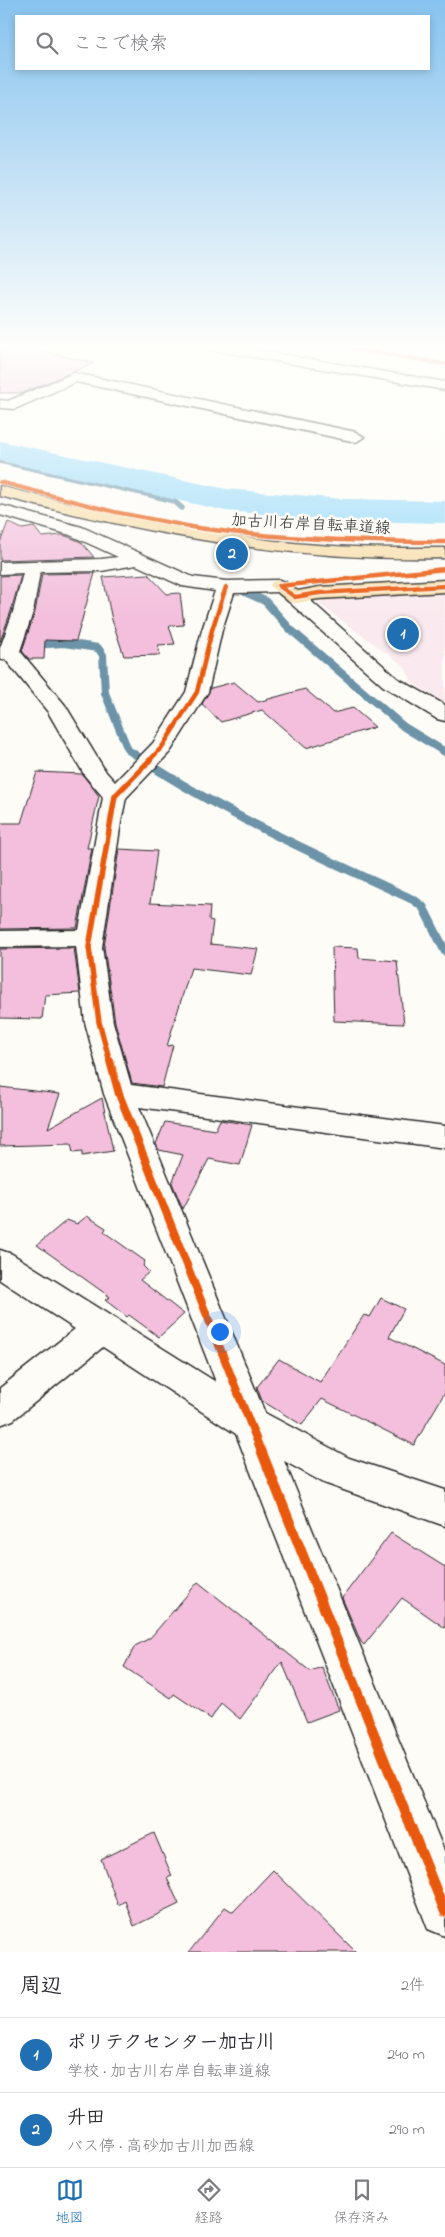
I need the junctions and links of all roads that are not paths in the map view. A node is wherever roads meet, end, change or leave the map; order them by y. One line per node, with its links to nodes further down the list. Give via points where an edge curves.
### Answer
1 (0, 491): 3 (main road, via 179,534 346,551)
2 (0, 510): 4 (street, via 76,531)
3 (445, 553)
4 (137, 559): 5 (street, via 92,566); 9 (street, via 189,582)
5 (0, 568)
6 (445, 569): 10 (main road)
7 (32, 574): 11 (street, via 23,612)
8 (445, 586): 10 (main road, via 319,593)
9 (226, 587): 10 (street); 15 (street, via 197,692 149,762)
10 (287, 591): 13 (street, via 390,682)
11 (5, 653): 15 (street, via 57,710 97,776)
12 (445, 690): 13 (street)
13 (424, 700): 14 (street)
14 (445, 714)
15 (115, 796): 16 (street)
16 (91, 938): 17 (street); 18 (street, via 99,1022)
17 (0, 939)
18 (119, 1094): 19 (street); 23 (street)
19 (445, 1137)
20 (0, 1263): 21 (street)
21 (102, 1328): 22 (street); 23 (street)
22 (0, 1409)
23 (251, 1424): 24 (street, via 338,1471); 25 (street)
24 (445, 1508)
25 (445, 1912)

